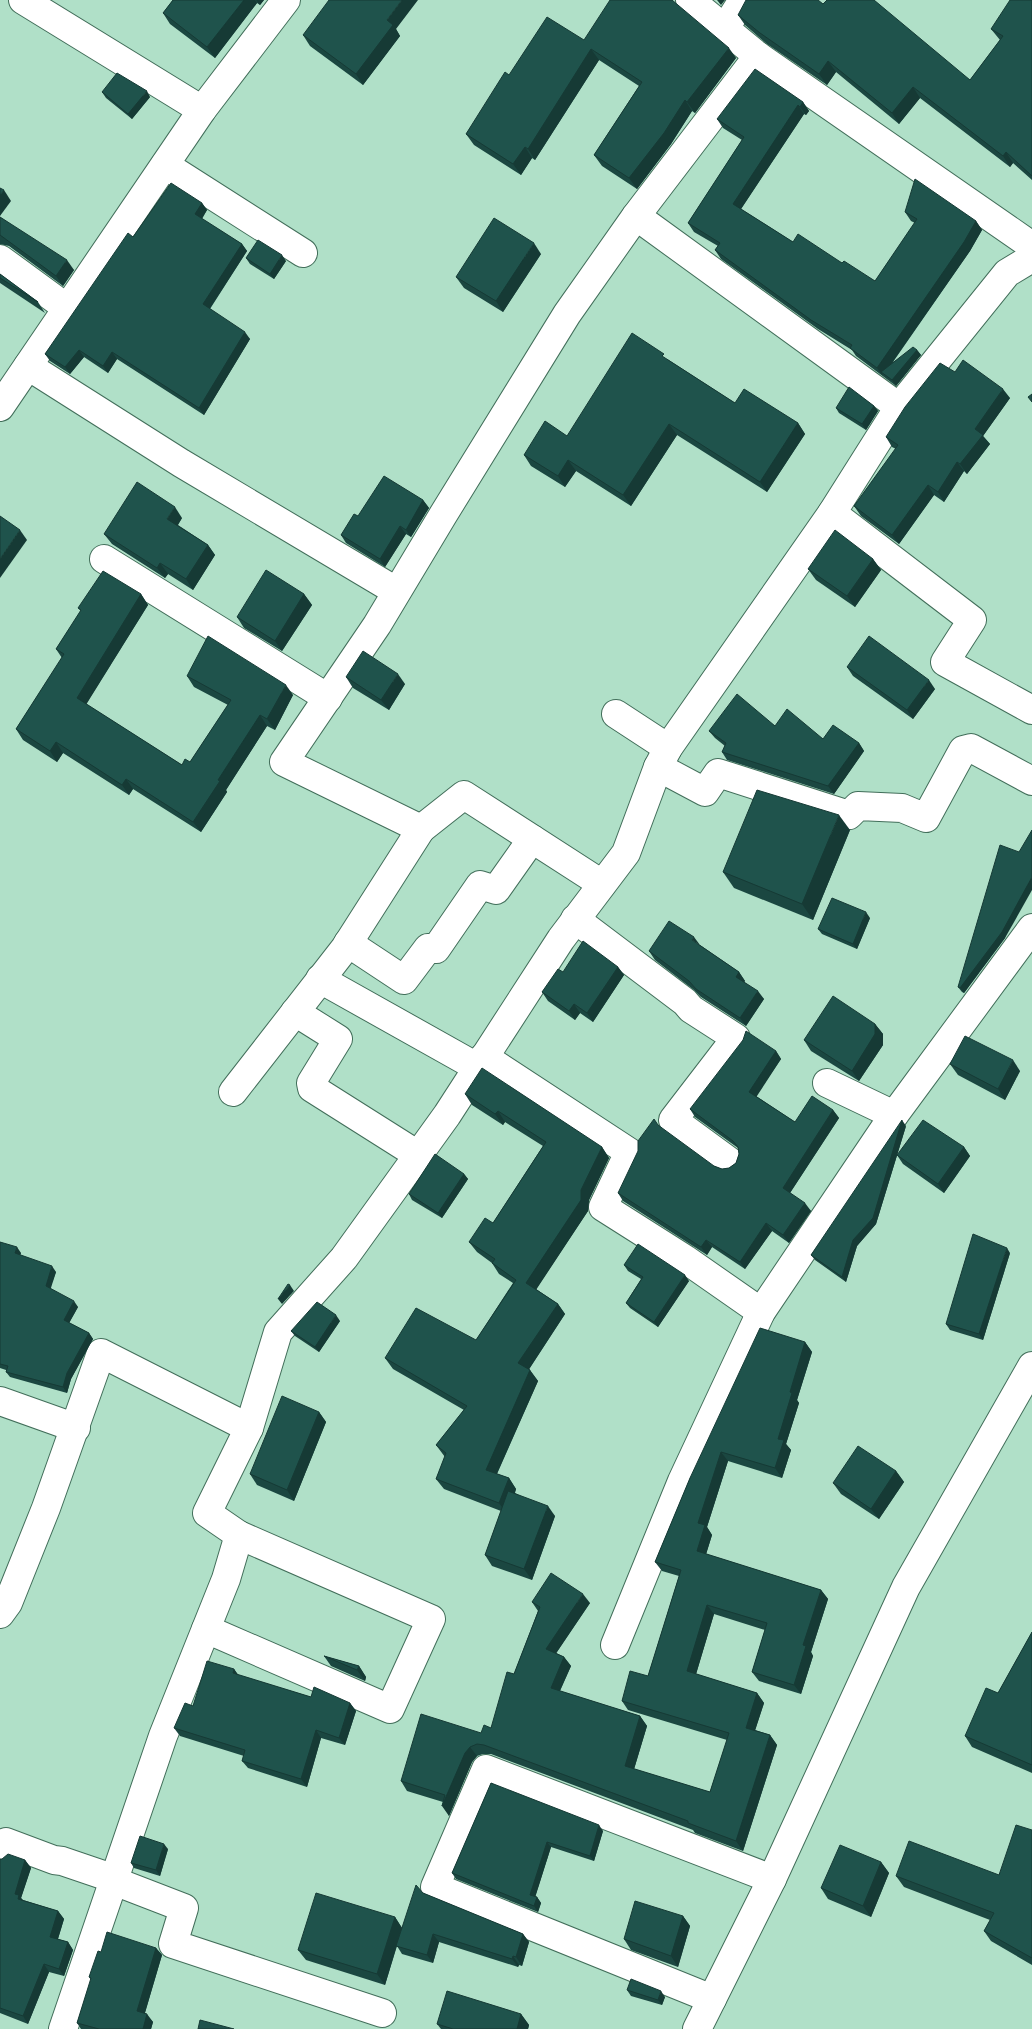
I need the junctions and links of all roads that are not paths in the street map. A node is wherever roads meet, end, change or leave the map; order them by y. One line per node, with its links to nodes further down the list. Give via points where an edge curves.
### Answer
1 (23, 0): 7 (street)
2 (286, 0): 7 (street)
3 (690, 0): 5 (street)
4 (743, 0): 5 (street)
5 (725, 28): 6 (street)
6 (758, 56): 9 (street); 10 (street)
7 (202, 110): 8 (street)
8 (165, 165): 11 (street); 14 (street)
9 (636, 216): 17 (street); 20 (street, via 567,314)
10 (1032, 246)
11 (302, 253)
12 (1032, 258): 17 (street, via 1007,273)
13 (0, 259): 14 (street)
14 (67, 308): 15 (street)
15 (28, 366): 16 (street); 20 (street, via 181,463)
16 (0, 407)
17 (899, 407): 18 (street)
18 (832, 513): 22 (street, via 972,620 945,662); 24 (street)
19 (104, 558): 21 (street)
20 (396, 591): 21 (street)
21 (328, 698): 26 (street, via 284,762)
22 (1032, 710)
23 (616, 714): 24 (street)
24 (663, 757): 25 (street, via 704,792 718,773 850,815 858,806 902,808 926,818 963,750 971,748); 28 (street, via 626,853)
25 (1032, 781)
26 (421, 829): 27 (street, via 464,795); 31 (street)
27 (532, 839): 28 (street); 31 (street, via 496,890 480,885 436,949 428,948 404,980)
28 (602, 884): 29 (street)
29 (575, 920): 34 (street); 39 (street, via 691,1009 736,1038 673,1120)
30 (1032, 928): 37 (street)
31 (348, 943): 32 (street)
32 (320, 979): 33 (street); 34 (street)
33 (295, 1012): 36 (street); 38 (street, via 338,1039 311,1083 312,1088)
34 (480, 1062): 38 (street); 40 (street, via 629,1152 603,1207)
35 (827, 1083): 37 (street)
36 (233, 1092)
37 (894, 1115): 40 (street)
38 (418, 1155): 44 (street, via 344,1258 278,1332)
39 (730, 1161)
40 (761, 1312): 48 (street, via 682,1481)
41 (1032, 1366): 50 (street, via 906,1587)
42 (0, 1401): 43 (street)
43 (76, 1428): 44 (street, via 101,1353); 46 (street, via 8,1603)
44 (250, 1428): 45 (street, via 207,1514)
45 (239, 1535): 47 (street); 47 (street, via 431,1619 390,1709)
46 (0, 1614)
47 (206, 1629): 51 (street, via 163,1736)
48 (615, 1646)
49 (0, 1853): 51 (street, via 6,1842)
50 (772, 1879): 52 (street); 52 (street, via 486,1770 435,1887)
51 (114, 1880): 53 (street, via 184,1908 173,1944); 54 (street)
52 (712, 1999): 55 (street)
53 (382, 2013)
54 (63, 2029)
55 (697, 2029)

